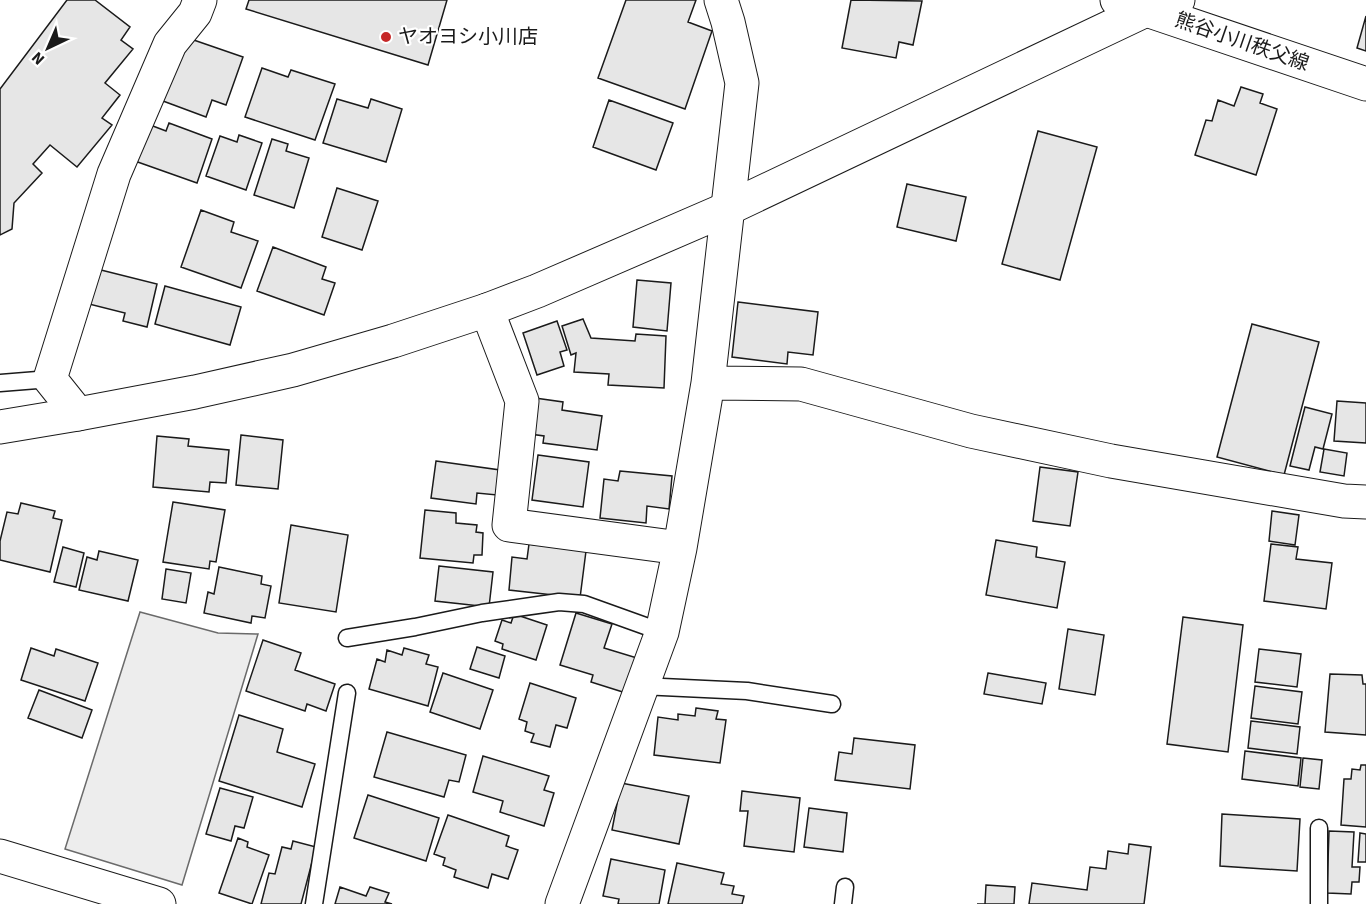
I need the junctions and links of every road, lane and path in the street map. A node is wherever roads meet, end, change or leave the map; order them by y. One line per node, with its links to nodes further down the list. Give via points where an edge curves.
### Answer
1 (200, 0): 8 (street, via 195,13 170,44 114,174)
2 (721, 0): 6 (street, via 742,83)
3 (1178, 0): 4 (street)
4 (1132, 5): 5 (street, 熊谷小川秩父線); 6 (street)
5 (1366, 84)
6 (729, 208): 7 (street); 10 (street)
7 (488, 310): 11 (street, via 293,370); 14 (street, via 522,401 509,525)
8 (50, 379): 9 (lane); 11 (street)
9 (0, 383)
10 (708, 383): 13 (street, via 801,384 971,431 1099,459); 14 (street)
11 (78, 414): 12 (street)
12 (0, 427)
13 (1366, 502)
14 (680, 549): 15 (street)
15 (662, 632): 16 (lane, via 584,604 559,602); 17 (street)
16 (347, 638)
17 (642, 686): 19 (lane, via 747,691); 24 (street)
18 (347, 693): 23 (lane)
19 (832, 704)
20 (1319, 828): 25 (lane)
21 (0, 856): 22 (street)
22 (159, 904)
23 (314, 904)
24 (562, 904)
25 (1319, 904)

